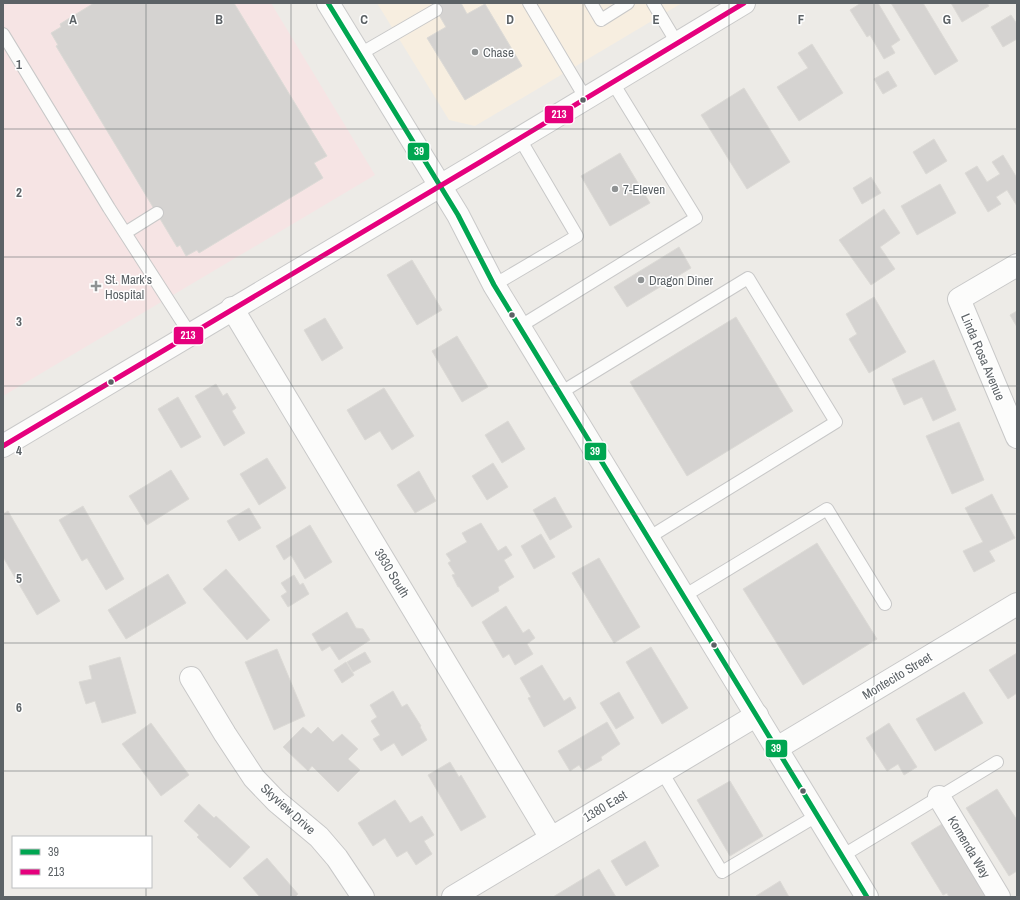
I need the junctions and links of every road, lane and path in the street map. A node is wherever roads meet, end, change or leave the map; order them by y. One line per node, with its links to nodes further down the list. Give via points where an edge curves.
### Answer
1 (328, 3): 10 (main road)
2 (529, 3): 12 (lane)
3 (591, 3): 4 (lane, via 601,20)
4 (628, 3)
5 (653, 3): 9 (lane)
6 (744, 3): 9 (main road)
7 (436, 10): 10 (lane)
8 (3, 34): 16 (lane)
9 (678, 43): 11 (main road)
10 (360, 54): 14 (main road)
11 (613, 82): 12 (main road); 20 (lane, via 696,218)
12 (586, 99): 13 (main road)
13 (520, 138): 14 (main road); 18 (lane, via 577,236)
14 (440, 186): 18 (main road); 19 (main road)
15 (157, 213): 16 (lane)
16 (125, 233): 21 (lane)
17 (1017, 265): 23 (main road, Linda Rosa Avenue, via 959,299)
18 (494, 285): 20 (main road)
19 (232, 308): 21 (main road); 36 (main road, 3930 South)
20 (520, 326): 22 (main road)
21 (190, 334): 24 (main road)
22 (560, 393): 25 (main road); 25 (lane, via 748,278 836,422)
23 (1017, 437)
24 (3, 446)
25 (648, 538): 26 (main road)
26 (684, 596): 27 (lane, via 827,509); 30 (main road)
27 (885, 604)
28 (1017, 604): 31 (main road, Montecito Street)
29 (191, 678): 38 (main road, Skyview Drive, via 254,778 276,801 319,837 337,858)
30 (757, 715): 31 (main road); 33 (main road, 1380 East)
31 (777, 748): 35 (main road)
32 (997, 762): 34 (lane)
33 (662, 772): 35 (lane, via 722,872); 36 (main road, 1380 East)
34 (939, 797): 37 (lane); 41 (main road, Komenda Way)
35 (818, 815): 37 (main road)
36 (551, 838): 39 (main road, 1380 East)
37 (842, 856): 40 (main road)
38 (363, 897)
39 (453, 897)
40 (867, 897)
41 (1000, 897)

